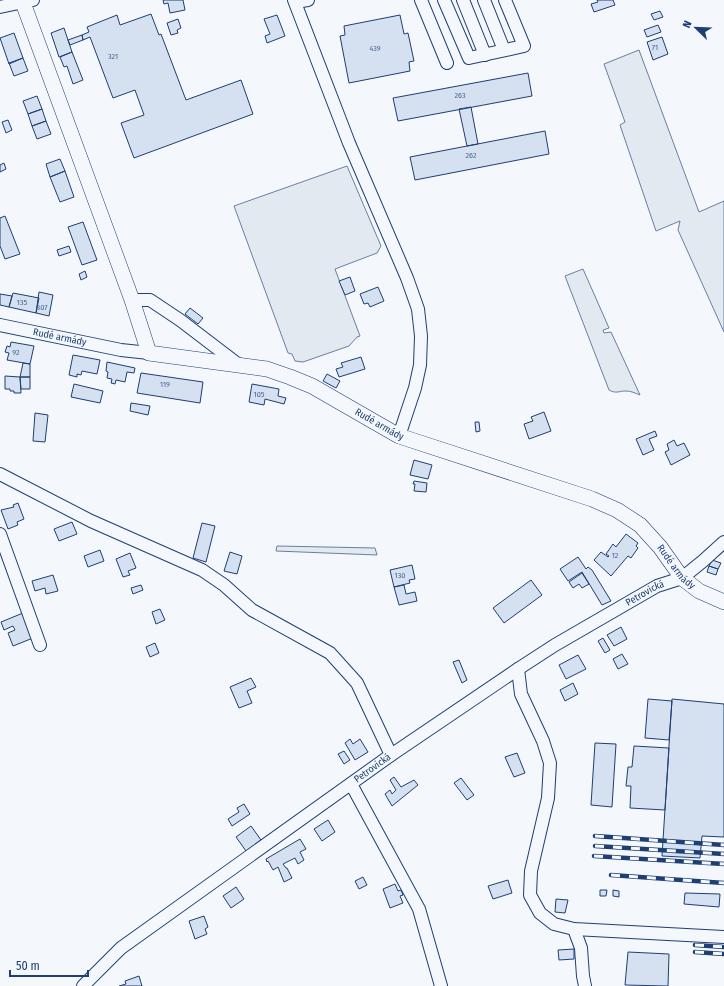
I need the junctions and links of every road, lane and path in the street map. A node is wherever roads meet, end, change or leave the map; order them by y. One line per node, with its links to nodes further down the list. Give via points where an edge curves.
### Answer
1 (308, 0): 8 (street)
2 (422, 0): 12 (street)
3 (444, 0): 11 (street, via 469,58)
4 (463, 0): 11 (street)
5 (484, 0): 10 (street)
6 (505, 0): 10 (street, via 524,46)
7 (26, 1): 9 (street); 13 (main road)
8 (295, 1): 17 (street, via 349,143 418,309 421,336 420,365)
9 (0, 7)
10 (504, 50): 11 (street)
11 (485, 54)
12 (447, 63)
13 (132, 300): 15 (main road); 16 (street, via 150,300)
14 (0, 326): 15 (street, Rudé armády, via 114,349)
15 (149, 353): 16 (main road, Rudé armády)
16 (239, 365): 17 (main road, Rudé armády, via 268,370 312,386)
17 (399, 436): 21 (main road, Rudé armády, via 592,499 617,510 640,525 660,547)
18 (0, 474): 25 (street, via 91,521 202,570 224,585 252,610 330,653 357,683)
19 (0, 534): 23 (street)
20 (724, 542): 21 (street, Petrovická)
21 (682, 578): 22 (main road, Rudé armády, via 699,591); 24 (street, Petrovická, via 657,586)
22 (724, 602)
23 (40, 645)
24 (518, 669): 25 (street, Petrovická); 27 (street, via 521,694 543,741 550,763 548,798 532,871 530,895 540,913 554,924)
25 (392, 755): 26 (street, Petrovická)
26 (351, 784): 29 (street, Petrovická, via 121,948); 30 (street, via 418,909)
27 (574, 929): 28 (street); 31 (street, via 581,948)
28 (724, 937)
29 (83, 986)
30 (441, 986)
31 (585, 986)

